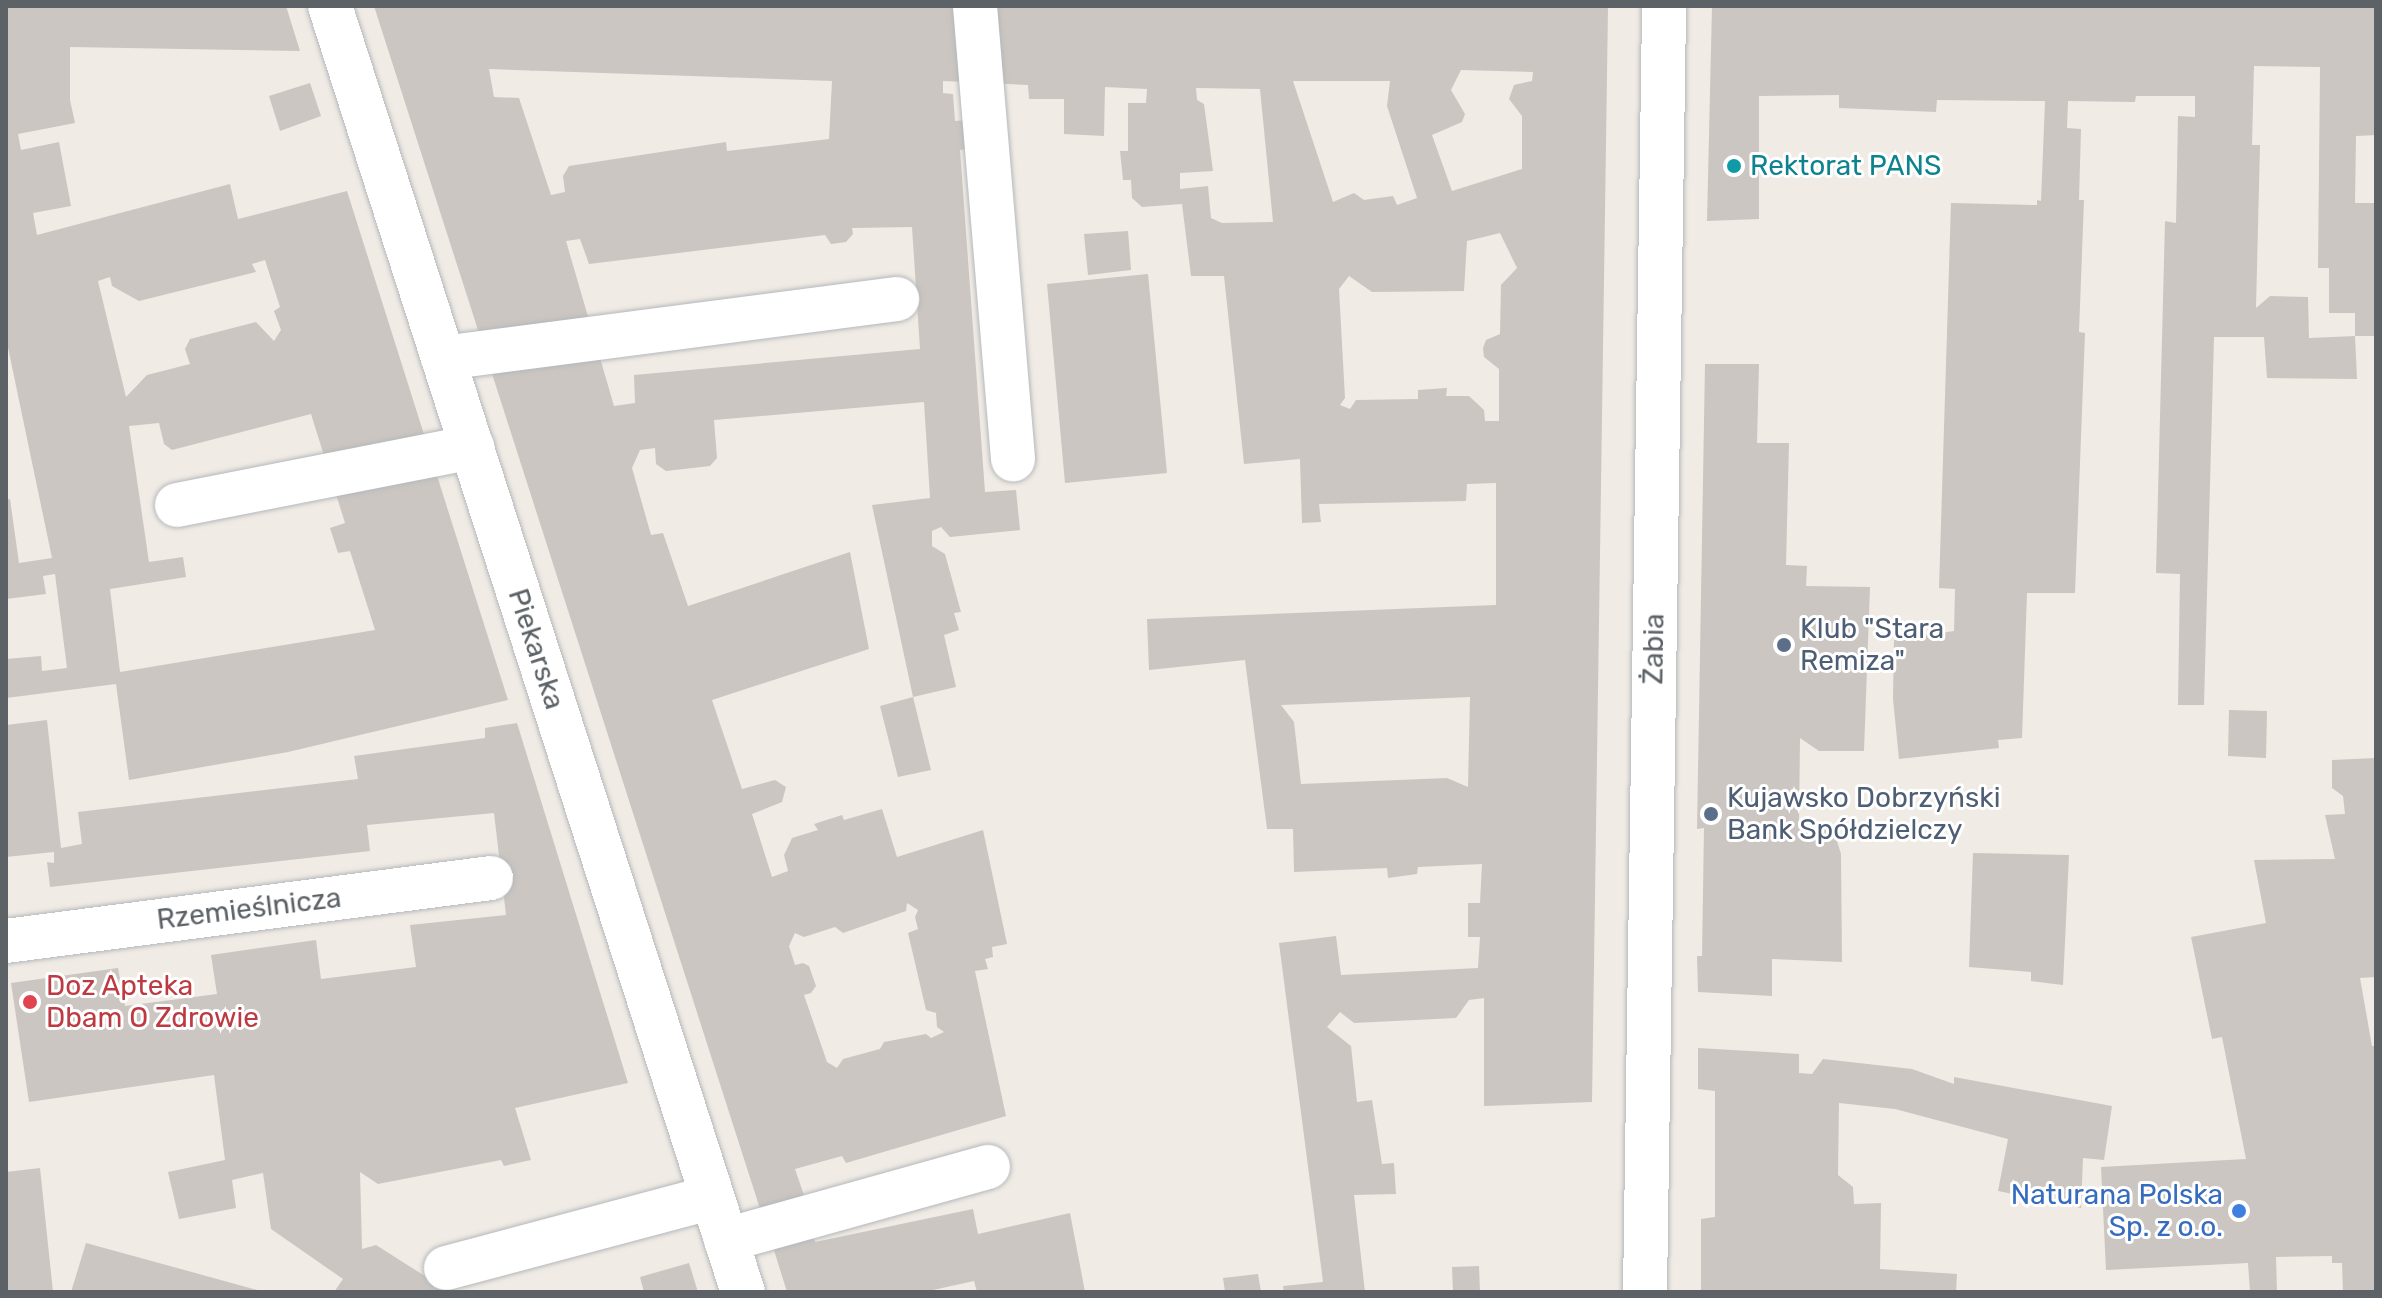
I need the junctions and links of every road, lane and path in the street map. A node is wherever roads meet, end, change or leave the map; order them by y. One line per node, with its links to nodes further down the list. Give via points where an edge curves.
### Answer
1 (330, 6): 5 (street, Piekarska)
2 (975, 6): 7 (street)
3 (1664, 6): 16 (street, Żabia)
4 (897, 299): 5 (street)
5 (443, 358): 6 (street, Piekarska)
6 (472, 447): 8 (street); 12 (street, Piekarska)
7 (1013, 459)
8 (177, 505)
9 (491, 878): 10 (street, Rzemieślnicza)
10 (6, 941)
11 (988, 1167): 13 (street)
12 (712, 1197): 13 (street, Piekarska); 14 (street)
13 (726, 1240): 15 (street, Piekarska)
14 (446, 1268)
15 (743, 1292)
16 (1645, 1292)

